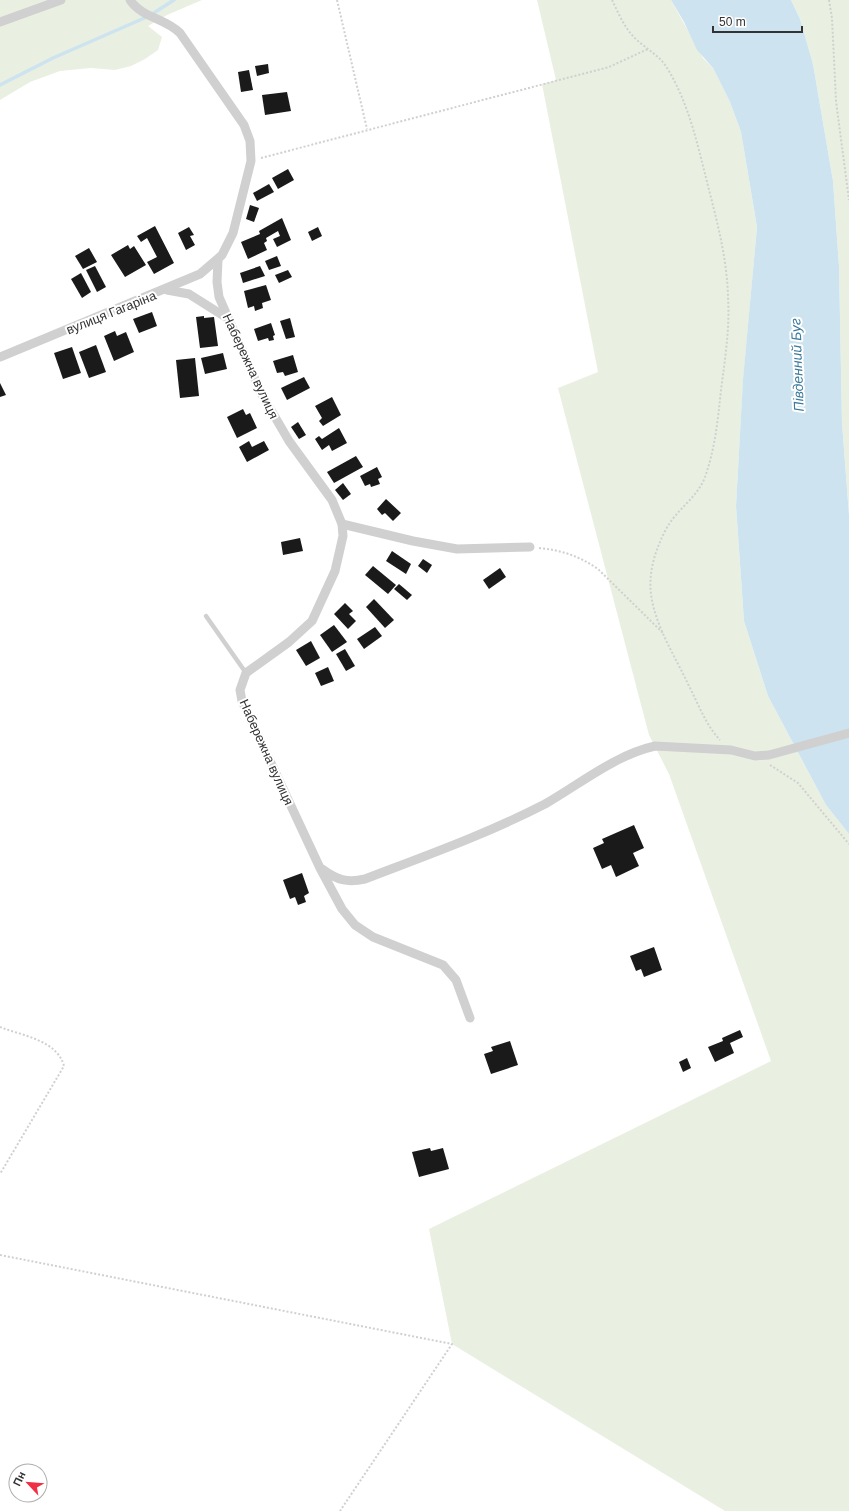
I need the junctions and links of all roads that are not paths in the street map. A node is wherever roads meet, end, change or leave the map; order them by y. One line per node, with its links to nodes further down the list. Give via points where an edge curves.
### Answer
1 (62, 0): 3 (street)
2 (130, 0): 4 (street, via 136,8 171,25 184,38 241,118 250,141 251,161 233,233 226,250)
3 (0, 22)
4 (218, 260): 5 (street, вулиця Гагаріна, via 200,274); 6 (street, Набережна вулиця, via 218,289)
5 (165, 290): 6 (street, via 189,294); 7 (street, вулиця Гагаріна)
6 (227, 318): 8 (street, Набережна вулиця, via 268,407 332,500)
7 (0, 357)
8 (342, 524): 9 (street, via 457,549); 11 (street, Набережна вулиця, via 339,560 312,621 289,642)
9 (530, 547)
10 (206, 616): 11 (lane)
11 (246, 673): 13 (street, Набережна вулиця, via 240,690 242,701)
12 (849, 733): 13 (street, via 769,755 755,756 731,750 655,746 643,749 511,820 364,880 344,882 333,878)
13 (320, 868): 14 (street, Набережна вулиця, via 342,909 355,925 373,937 443,965 456,980)
14 (470, 1018)

